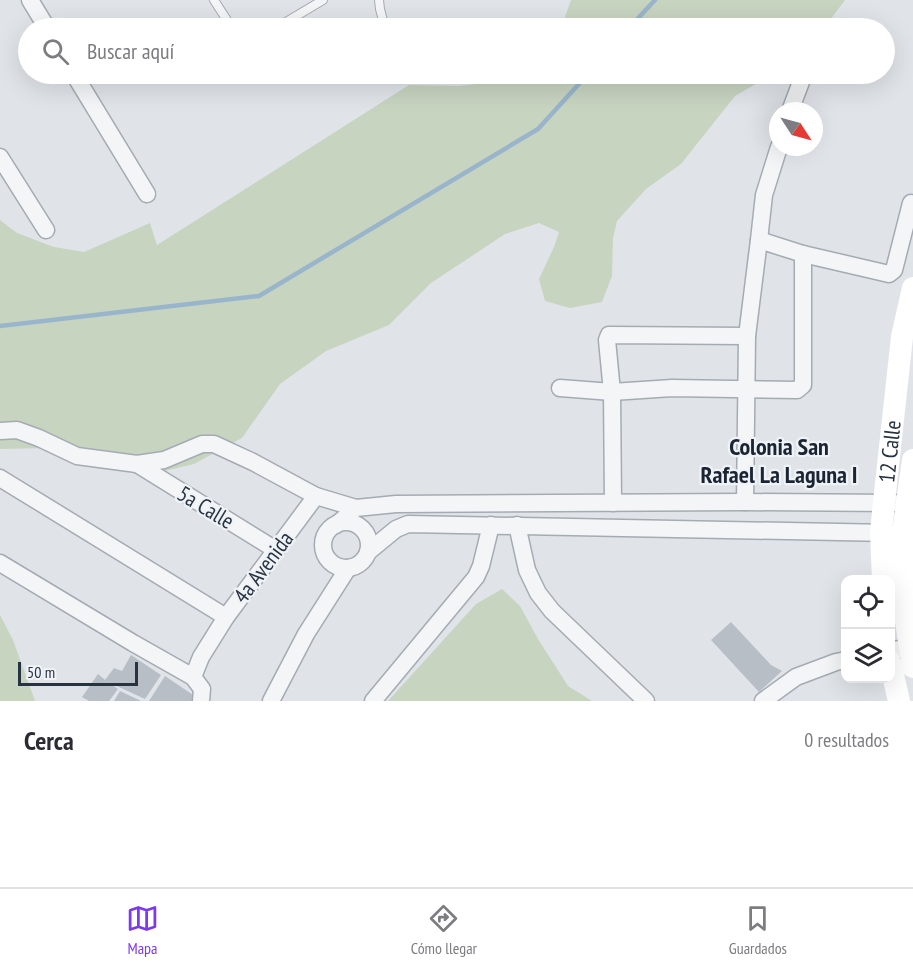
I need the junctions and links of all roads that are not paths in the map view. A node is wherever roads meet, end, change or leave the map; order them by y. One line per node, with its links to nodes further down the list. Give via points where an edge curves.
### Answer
1 (30, 0): 5 (street)
2 (214, 0): 6 (lane)
3 (323, 0): 7 (lane)
4 (379, 0): 8 (lane)
5 (41, 18)
6 (226, 18)
7 (293, 18)
8 (382, 18)
9 (80, 84): 14 (street)
10 (800, 84): 11 (street)
11 (793, 102)
12 (776, 156): 17 (street)
13 (0, 157): 16 (street)
14 (147, 194)
15 (911, 203): 18 (street, via 892,273)
16 (46, 230)
17 (759, 240): 18 (street); 20 (street)
18 (803, 254): 22 (street, via 803,385 797,390)
19 (913, 288): 30 (main road, 12 Calle, via 902,338)
20 (747, 336): 22 (street); 23 (street, via 609,335)
21 (560, 388): 23 (street)
22 (746, 390): 23 (street, via 672,388); 29 (street)
23 (612, 392): 31 (street)
24 (0, 430): 26 (street, 5a Calle, via 17,430 77,456)
25 (913, 460): 32 (main road, 12 Calle)
26 (136, 465): 28 (street, 5a Calle, via 164,460 202,444 214,444); 38 (street, 5a Calle)
27 (0, 478): 43 (street)
28 (316, 496): 33 (street); 38 (street, 4a Avenida)
29 (745, 502): 30 (street); 31 (street)
30 (884, 502): 32 (street); 37 (main road, 12 Calle)
31 (613, 503): 33 (street, via 396,504)
32 (906, 504): 37 (main road, 12 Calle)
33 (356, 508): 34 (street)
34 (336, 525): 39 (street, via 347,523 363,530); 41 (street, via 326,535 324,548 334,565)
35 (491, 525): 36 (street); 39 (street, via 408,524); 50 (street, via 476,578)
36 (518, 525): 37 (street); 51 (street, via 526,570 538,593)
37 (892, 533): 42 (main road, 12 Calle); 44 (main road, 12 Calle)
38 (276, 550): 43 (street, 4a Avenida)
39 (368, 552): 41 (street, via 360,564)
40 (0, 563): 46 (street)
41 (348, 568): 49 (street)
42 (884, 575)
43 (226, 617): 46 (street, 4a Avenida)
44 (906, 653)
45 (841, 661): 52 (street, via 796,677)
46 (193, 677): 48 (street, via 202,690)
47 (895, 682): 53 (main road)
48 (201, 701)
49 (270, 701)
50 (373, 701)
51 (646, 701)
52 (763, 701)
53 (899, 701)

